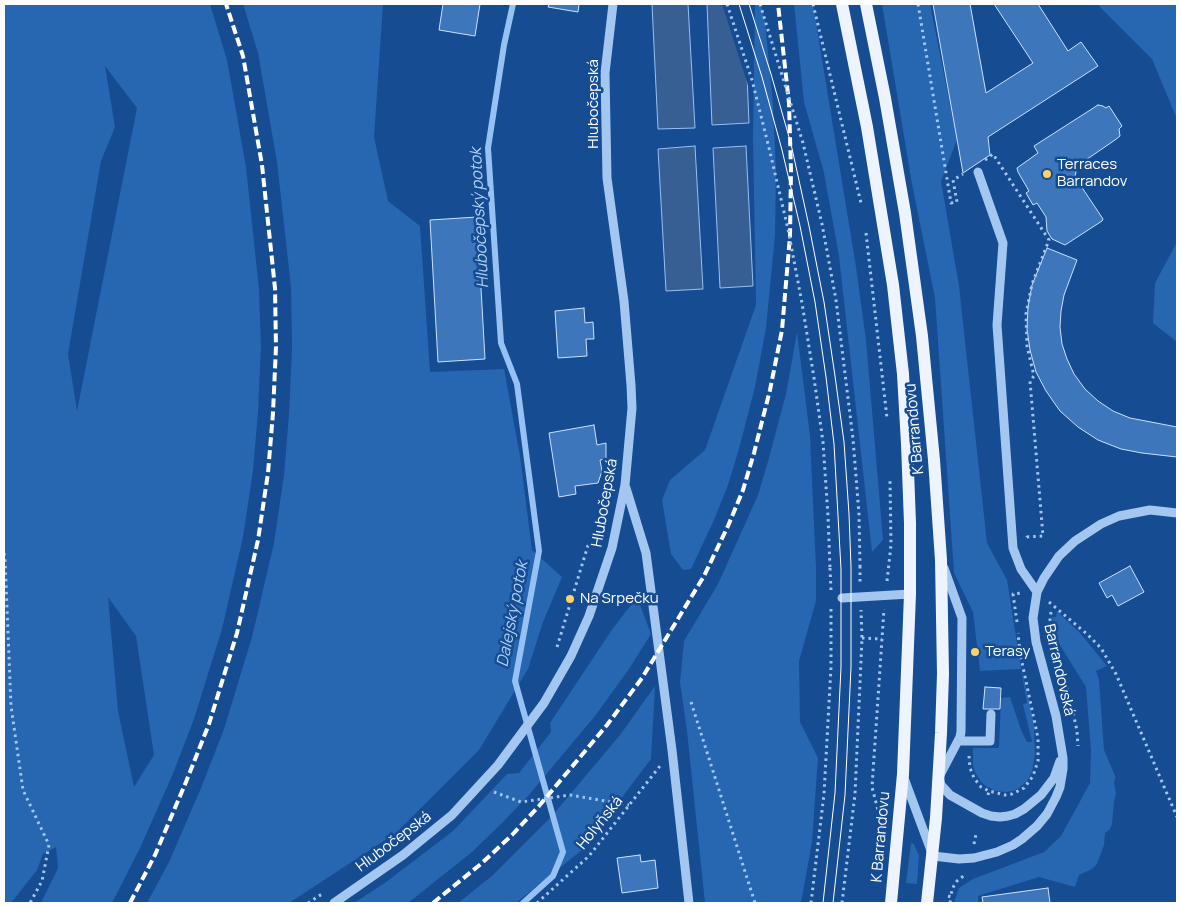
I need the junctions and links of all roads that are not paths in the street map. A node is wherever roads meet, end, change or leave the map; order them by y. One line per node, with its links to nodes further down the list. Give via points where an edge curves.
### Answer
1 (613, 4): 5 (street, Hlubočepská, via 605,73 607,178 624,301 631,385)
2 (842, 4): 9 (main road, K Barrandovu, via 867,127 893,285 908,444)
3 (866, 4): 7 (main road, K Barrandovu, via 904,204 921,326)
4 (978, 172): 8 (street, via 1003,242 997,325 1013,548 1021,569)
5 (625, 485): 18 (street, Hlubočepská, via 612,548 589,616 572,656 544,703 498,765 452,815 403,855); 19 (street, via 646,553)
6 (1177, 513): 8 (street, Barrandovská, via 1150,510 1119,516 1102,524 1059,556)
7 (941, 560): 12 (street, via 962,618 961,732); 15 (main road, K Barrandovu, via 943,674)
8 (1037, 592): 13 (street, Barrandovská, via 1033,618 1036,642)
9 (910, 594): 10 (street); 14 (main road, K Barrandovu)
10 (842, 598)
11 (991, 714): 12 (street, via 990,741)
12 (958, 741): 15 (street)
13 (1062, 748): 15 (street, Barrandovská, via 1061,760 1048,787 1034,803 1008,816 982,813 950,795); 16 (street, Barrandovská, via 1060,788 1042,820 1022,839 997,852 974,858)
14 (902, 774): 16 (street, K Barrandovu); 20 (main road, K Barrandovu)
15 (939, 777): 16 (main road, K Barrandovu)
16 (932, 856): 17 (main road, K Barrandovu)
17 (928, 900)
18 (334, 903)
19 (689, 903)
20 (890, 903)

